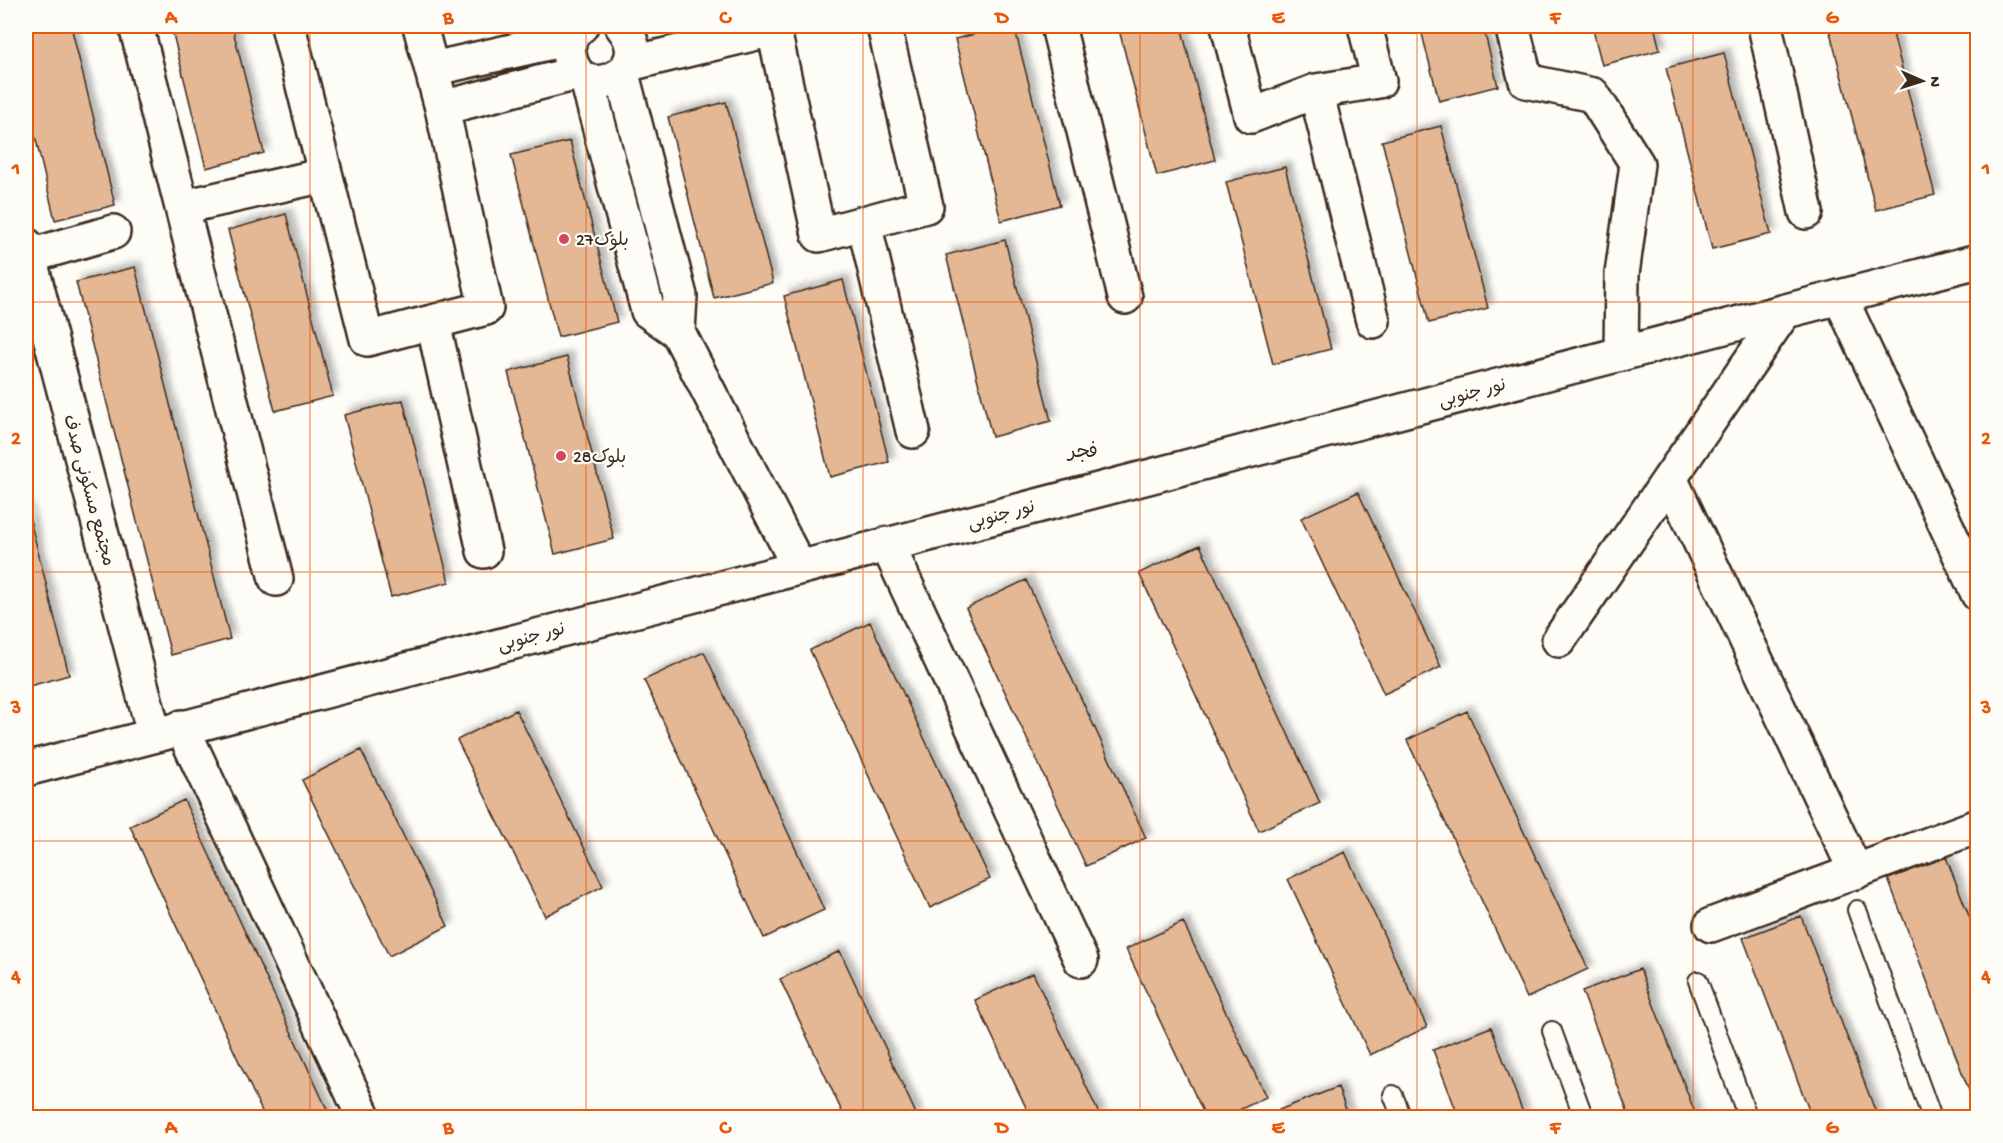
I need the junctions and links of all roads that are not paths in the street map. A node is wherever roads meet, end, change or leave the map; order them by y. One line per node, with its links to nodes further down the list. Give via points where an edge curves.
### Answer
1 (136, 26): 19 (street)
2 (288, 26): 18 (street)
3 (420, 26): 13 (street)
4 (884, 26): 21 (street, via 926,206)
5 (1058, 26): 25 (street)
6 (1227, 26): 16 (street, via 1251,116)
7 (1365, 26): 16 (street, via 1379,81)
8 (1512, 26): 31 (street, via 1526,81 1593,95 1637,164 1622,274)
9 (1765, 26): 20 (street)
10 (628, 27): 14 (street, via 632,52)
11 (773, 27): 14 (street); 21 (street, via 819,235)
12 (577, 29): 13 (street); 15 (street, via 568,50 570,63)
13 (432, 69): 17 (street)
14 (626, 69): 15 (street, via 612,81 599,83); 30 (street, via 680,296)
15 (582, 77): 17 (street); 30 (street, via 648,311)
16 (1316, 92): 29 (street)
17 (442, 108): 28 (street, via 486,308)
18 (325, 175): 19 (street); 28 (street, via 367,339)
19 (183, 207): 37 (street)
20 (1806, 212)
21 (864, 223): 32 (street)
22 (113, 232): 23 (street)
23 (26, 253): 40 (street, مجتمع مسکونی صدف)
24 (1977, 261): 26 (street, نور جنوبی)
25 (1125, 297)
26 (1839, 297): 27 (street, نور جنوبی); 38 (street)
27 (1785, 312): 31 (street, نور جنوبی); 33 (street)
28 (433, 321): 35 (street)
29 (1373, 321)
30 (678, 332): 36 (street)
31 (1621, 354): 34 (street, نور جنوبی)
32 (913, 431)
33 (1670, 477): 39 (street); 43 (street)
34 (887, 544): 36 (street, نور جنوبی); 46 (street)
35 (484, 551)
36 (799, 567): 40 (street, نور جنوبی)
37 (276, 579)
38 (1977, 594)
39 (1559, 640)
40 (168, 730): 41 (street, نور جنوبی); 50 (street, مجتمع مسکونی صدف)
41 (26, 769)
42 (1977, 826): 43 (street)
43 (1856, 872): 45 (street)
44 (1857, 910): 54 (lane)
45 (1712, 925)
46 (1081, 960)
47 (1698, 981): 53 (lane)
48 (1552, 1031): 52 (lane)
49 (1393, 1095): 51 (lane)
50 (364, 1118)
51 (1402, 1118)
52 (1584, 1118)
53 (1748, 1118)
54 (1932, 1118)

